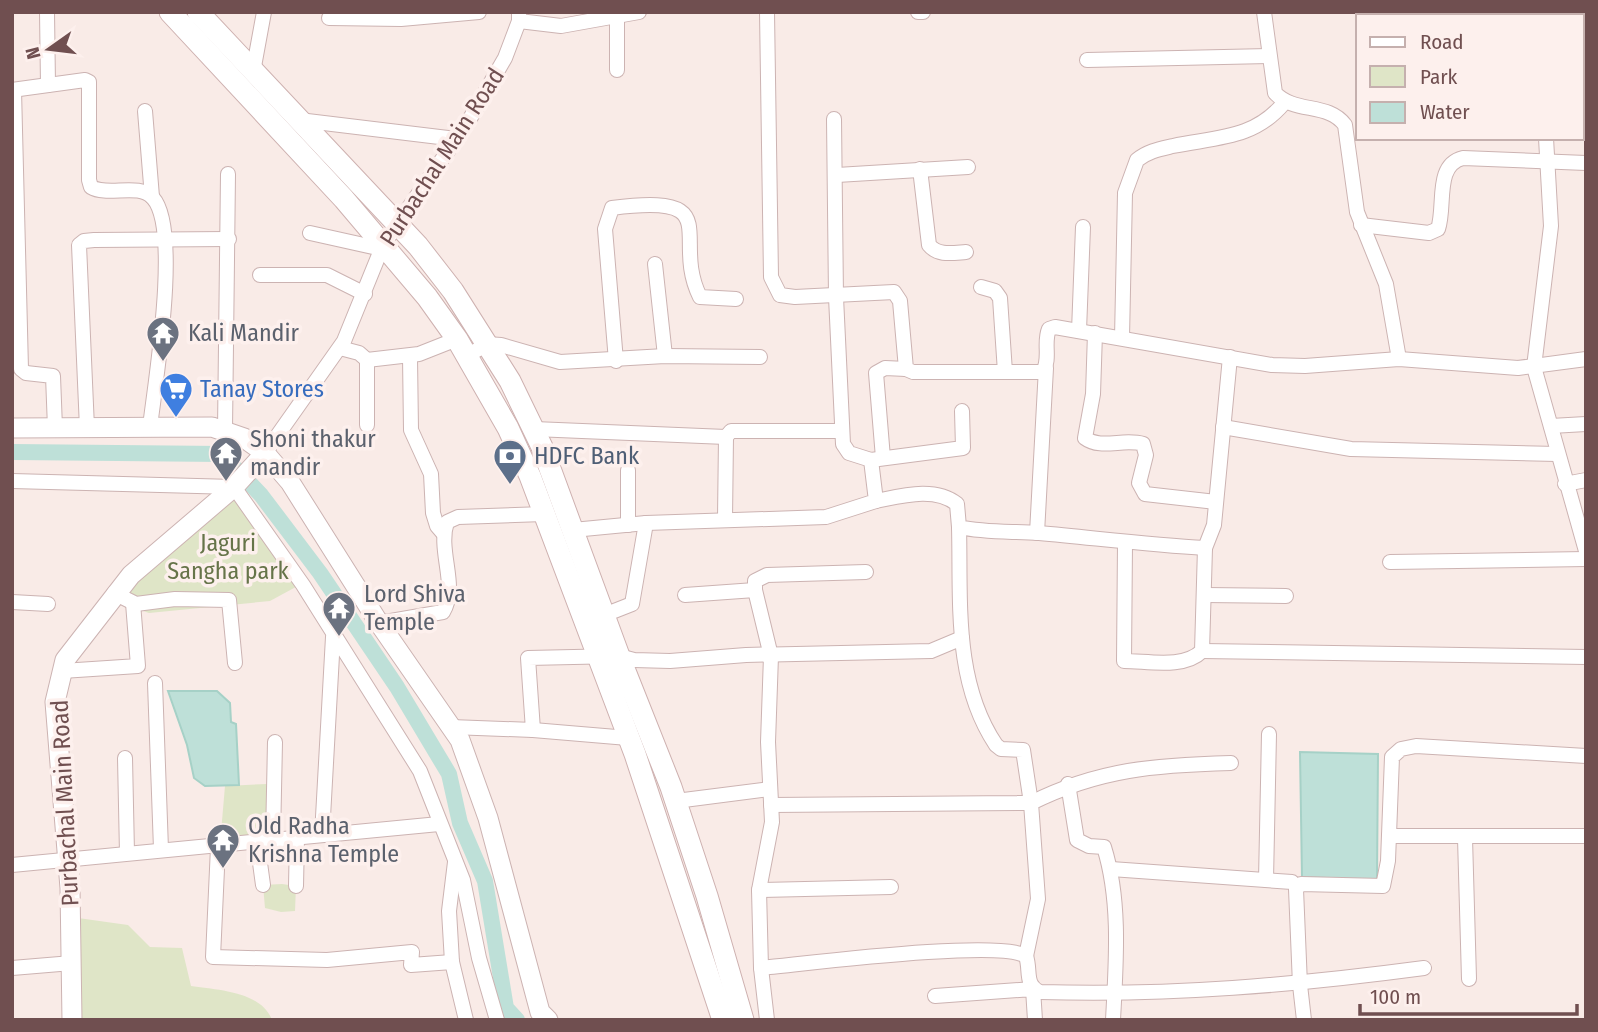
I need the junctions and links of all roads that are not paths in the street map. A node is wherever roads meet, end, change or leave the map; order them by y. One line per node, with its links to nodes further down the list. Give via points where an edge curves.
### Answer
1 (47, 12): 20 (street)
2 (170, 12): 41 (main road)
3 (198, 12): 19 (main road)
4 (264, 12): 19 (street)
5 (479, 12): 15 (street, via 401,19)
6 (639, 12): 13 (street)
7 (767, 12): 47 (street, via 771,277 780,295)
8 (918, 12): 9 (street)
9 (923, 12)
10 (1264, 12): 16 (street)
11 (1561, 12): 12 (street)
12 (1570, 14)
13 (613, 15): 14 (street, via 561,26); 18 (street)
14 (519, 17): 26 (street, Purbachal Main Road, via 505,58)
15 (329, 18)
16 (1269, 56): 17 (street); 22 (street, via 1275,93)
17 (1087, 60)
18 (617, 71)
19 (253, 72): 25 (main road)
20 (48, 85): 21 (street); 34 (street, via 89,82 91,187)
21 (13, 90): 74 (street, via 21,369 53,376)
22 (1284, 103): 36 (street, via 1329,112 1345,125); 51 (street, via 1252,130 1158,150 1137,160 1125,193)
23 (145, 111): 34 (street)
24 (834, 119): 33 (street)
25 (299, 120): 26 (street); 35 (main road)
26 (456, 139): 35 (street, Purbachal Main Road)
27 (1546, 140): 28 (street)
28 (1550, 162): 29 (street); 36 (street, via 1454,160 1446,168 1438,229 1429,233); 63 (street, via 1551,226)
29 (1586, 163)
30 (968, 167): 31 (street)
31 (920, 169): 33 (street); 42 (street, via 929,245 943,253)
32 (228, 174): 39 (street)
33 (836, 174): 47 (street)
34 (152, 197): 40 (street)
35 (397, 224): 41 (street, Purbachal Main Road); 52 (main road, via 446,281)
36 (1361, 225): 59 (street, via 1386,284)
37 (1083, 227): 49 (street)
38 (310, 233): 41 (street)
39 (229, 239): 40 (street); 77 (street)
40 (165, 240): 71 (street, via 164,312); 75 (street, via 94,240 79,245)
41 (383, 247): 46 (street, Purbachal Main Road); 54 (main road, via 427,297)
42 (966, 252)
43 (655, 264): 55 (street)
44 (260, 275): 46 (street, via 327,275)
45 (981, 287): 66 (street, via 995,291 1000,298)
46 (365, 294): 53 (street, Purbachal Main Road)
47 (836, 297): 65 (street, via 898,295); 78 (street)
48 (736, 299): 62 (street, via 699,297 686,214 676,207 612,208 605,229)
49 (1079, 331): 50 (street); 64 (street, via 1049,329)
50 (1096, 334): 51 (street); 89 (street, via 1085,438 1098,444 1143,444 1146,455 1139,483 1145,494)
51 (1122, 338): 58 (street)
52 (487, 344): 54 (street); 62 (street, via 559,362); 76 (main road)
53 (340, 348): 61 (street); 80 (street, Purbachal Main Road)
54 (462, 348): 56 (street); 90 (main road, via 508,428)
55 (665, 356): 57 (street); 62 (street)
56 (410, 357): 61 (street); 96 (street, via 411,430 431,474 433,513)
57 (760, 357)
58 (1230, 357): 59 (street, via 1305,366); 72 (street)
59 (1399, 359): 63 (street, via 1489,368)
60 (1586, 359): 63 (street)
61 (367, 360): 69 (street)
62 (616, 361)
63 (1534, 367): 70 (street)
64 (1046, 368): 66 (street, via 1037,373); 97 (street)
65 (906, 369): 66 (street); 82 (street, via 885,368 876,373)
66 (1005, 372)
67 (962, 411): 82 (street, via 963,448)
68 (1586, 424): 70 (street)
69 (367, 425)
70 (1551, 426): 81 (street)
71 (150, 427): 75 (street); 77 (street)
72 (1223, 427): 81 (street, via 1351,449); 89 (street)
73 (12, 428): 74 (street)
74 (55, 428): 75 (street)
75 (87, 428)
76 (534, 429): 79 (street); 95 (main road)
77 (225, 430): 80 (street)
78 (842, 431): 79 (street, via 739,429); 82 (street, via 845,450)
79 (726, 437): 91 (street)
80 (266, 451): 87 (street, Purbachal Main Road); 113 (street)
81 (1557, 454): 86 (street)
82 (877, 459): 88 (street)
83 (628, 470): 93 (street)
84 (12, 481): 87 (street)
85 (1586, 481): 86 (street)
86 (1564, 484): 100 (street)
87 (236, 485): 105 (street, Purbachal Main Road); 114 (street)
88 (876, 501): 91 (street, via 827,517); 94 (street, via 916,493 949,497 957,504)
89 (1216, 502): 99 (street)
90 (544, 514): 96 (street, via 458,517 447,522); 120 (main road)
91 (725, 519): 92 (street)
92 (646, 523): 93 (street); 112 (street, via 632,604)
93 (628, 525): 95 (street)
94 (959, 527): 97 (street); 115 (street)
95 (573, 530): 112 (main road)
96 (443, 533): 113 (street, via 449,601 443,612)
97 (1037, 533): 98 (street)
98 (1125, 544): 99 (street); 116 (street, via 1124,661 1194,660)
99 (1205, 548): 107 (street)
100 (1586, 551)
101 (1586, 559): 102 (street)
102 (1390, 562)
103 (866, 572): 104 (street, via 767,575 755,581)
104 (755, 590): 106 (street); 118 (street)
105 (114, 593): 110 (street); 122 (street, Purbachal Main Road, via 69,650)
106 (685, 595)
107 (1205, 595): 108 (street); 116 (street)
108 (1286, 596)
109 (12, 602): 111 (street)
110 (132, 603): 121 (street, via 229,600); 122 (street, via 138,666)
111 (48, 604)
112 (604, 615): 117 (main road)
113 (379, 623): 124 (street)
114 (332, 635): 137 (street, via 419,771); 138 (street)
115 (962, 638): 118 (street, via 931,651); 135 (street, via 970,690 990,736 1001,749 1018,747 1026,755)
116 (1202, 651): 119 (street)
117 (619, 656): 118 (street, via 660,661); 120 (street); 134 (main road)
118 (771, 656): 133 (street)
119 (1586, 657)
120 (597, 658): 125 (street, via 528,658); 127 (main road)
121 (234, 663)
122 (62, 671): 148 (street, Purbachal Main Road, via 55,702)
123 (155, 683): 146 (street)
124 (451, 727): 125 (street); 172 (street, via 488,818 540,1012)
125 (533, 730): 127 (street)
126 (1269, 734): 152 (street)
127 (628, 738): 173 (main road)
128 (275, 742): 143 (street)
129 (1586, 756): 139 (street, via 1416,746 1401,749 1389,766)
130 (125, 758): 147 (street)
131 (1231, 763): 132 (street, via 1168,765)
132 (1068, 784): 135 (street); 151 (street, via 1077,840 1104,847)
133 (770, 789): 134 (street); 136 (street)
134 (676, 801): 174 (main road)
135 (1031, 803): 136 (street); 158 (street, via 1038,899)
136 (771, 805): 157 (street)
137 (439, 824): 138 (street); 149 (street)
138 (322, 835): 141 (street)
139 (1388, 836): 142 (street); 165 (street, via 1383,886 1301,884 1296,889)
140 (1586, 836): 142 (street)
141 (297, 837): 143 (street); 155 (street)
142 (1465, 838): 164 (street)
143 (273, 839): 144 (street)
144 (257, 841): 145 (street); 154 (street)
145 (218, 846): 146 (street); 160 (street, via 213,957 327,960 412,952 411,965)
146 (161, 849): 147 (street)
147 (127, 853): 148 (street)
148 (69, 859): 150 (street); 159 (street, Purbachal Main Road)
149 (455, 862): 160 (street, via 449,911); 171 (street)
150 (12, 866)
151 (1111, 869): 152 (street); 167 (street)
152 (1266, 880): 153 (street)
153 (1292, 882)
154 (263, 885)
155 (296, 886)
156 (891, 887): 157 (street)
157 (759, 890): 162 (street)
158 (1026, 956): 162 (street, via 1007,950 904,954); 166 (street)
159 (72, 962): 161 (street); 169 (street, Purbachal Main Road)
160 (452, 962): 170 (street)
161 (12, 968)
162 (761, 968): 175 (street)
163 (1424, 968): 165 (street)
164 (1469, 979)
165 (1300, 985): 167 (street); 178 (street)
166 (1033, 989): 167 (street); 168 (street); 176 (street)
167 (1115, 995): 177 (street)
168 (935, 996)
169 (72, 1020)
170 (466, 1020)
171 (497, 1020)
172 (548, 1020)
173 (723, 1020)
174 (743, 1020)
175 (767, 1020)
176 (1035, 1020)
177 (1113, 1020)
178 (1304, 1020)

